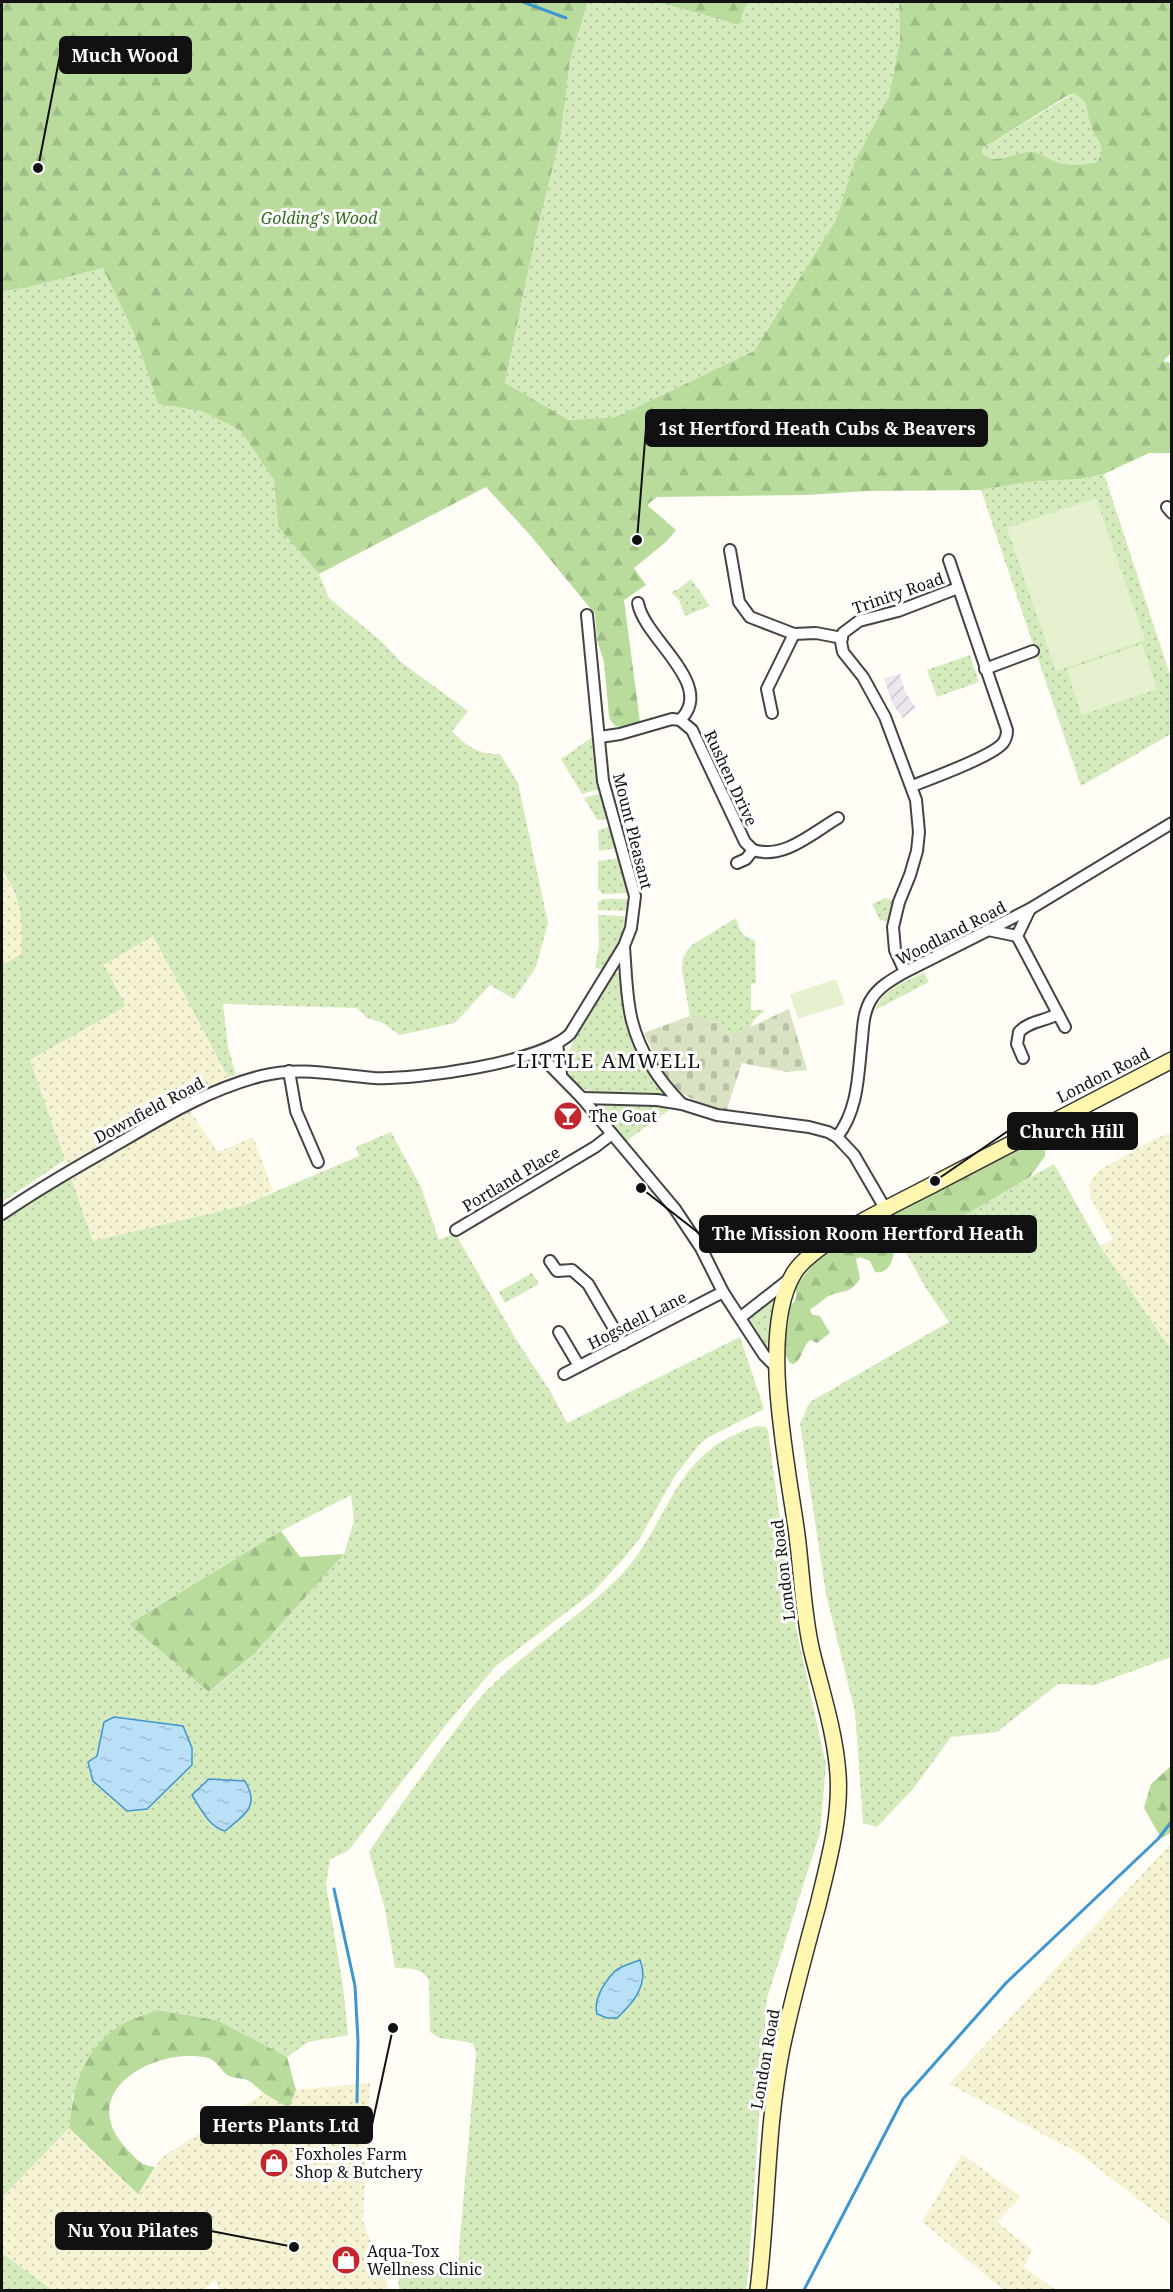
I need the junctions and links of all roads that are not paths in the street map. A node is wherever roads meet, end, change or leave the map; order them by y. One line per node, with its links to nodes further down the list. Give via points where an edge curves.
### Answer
1 (730, 550): 6 (street, via 737,596 745,612)
2 (949, 560): 3 (street, Trinity Road)
3 (958, 588): 7 (street, Trinity Road, via 898,612 859,621 847,628); 9 (street, Trinity Road)
4 (639, 603): 11 (street, via 642,614 689,686 689,709)
5 (587, 615): 12 (street, Mount Pleasant)
6 (794, 634): 7 (street); 10 (street, via 767,689)
7 (842, 638): 13 (street, Trinity Road, via 843,652 863,676 885,717)
8 (1033, 651): 9 (street)
9 (985, 669): 13 (street, Trinity Road, via 1006,730 1004,742 959,767)
10 (772, 713)
11 (680, 720): 12 (street); 16 (street, Rushen Drive, via 692,730 745,842)
12 (600, 737): 21 (street, Mount Pleasant, via 605,791 635,889 631,928)
13 (912, 786): 22 (street, Trinity Road, via 919,813 917,851 893,927 895,950)
14 (838, 818): 16 (street, Rushen Drive, via 778,852)
15 (1172, 823): 18 (street, Woodland Road)
16 (753, 850): 17 (street, Rushen Drive)
17 (737, 863)
18 (1030, 909): 19 (street, Woodland Road); 20 (street)
19 (988, 930): 20 (street); 22 (street, Woodland Road)
20 (1017, 936): 23 (street)
21 (624, 946): 25 (street, Mount Pleasant, via 576,1027); 32 (street, Mount Pleasant, via 632,1020 639,1041 664,1084)
22 (905, 972): 34 (street, Woodland Road, via 882,987 870,1002 864,1020 854,1105 848,1123)
23 (1058, 1014): 24 (street); 27 (street, via 1029,1024 1019,1032 1017,1044)
24 (1065, 1027)
25 (557, 1044): 26 (street, Mount Pleasant); 30 (street)
26 (538, 1053): 29 (street, Downfield Road, via 455,1071 386,1078); 30 (street)
27 (1023, 1058)
28 (1172, 1060): 36 (main road, London Road)
29 (289, 1071): 35 (street, via 296,1110); 37 (street, Downfield Road, via 232,1084 182,1106 37,1189)
30 (561, 1074): 31 (street)
31 (582, 1098): 32 (street); 33 (street)
32 (682, 1104): 34 (street, via 717,1115 808,1127)
33 (612, 1134): 38 (street, Portland Place); 41 (street, via 675,1209)
34 (837, 1137): 36 (street, via 854,1155)
35 (318, 1162)
36 (886, 1210): 40 (main road, London Road, via 817,1249)
37 (2, 1214)
38 (456, 1230)
39 (550, 1261): 44 (street, via 557,1271 572,1270 588,1284)
40 (792, 1277): 42 (street); 46 (main road, London Road, via 778,1324)
41 (723, 1292): 42 (street); 44 (street, Hogsdell Lane)
42 (741, 1317): 46 (street)
43 (559, 1332): 45 (street)
44 (623, 1344): 45 (street, Hogsdell Lane)
45 (579, 1366): 47 (street, Hogsdell Lane)
46 (776, 1367): 48 (main road, London Road, via 805,1611 834,1737 839,1779 831,1851 775,2089)
47 (564, 1374)
48 (758, 2290)

